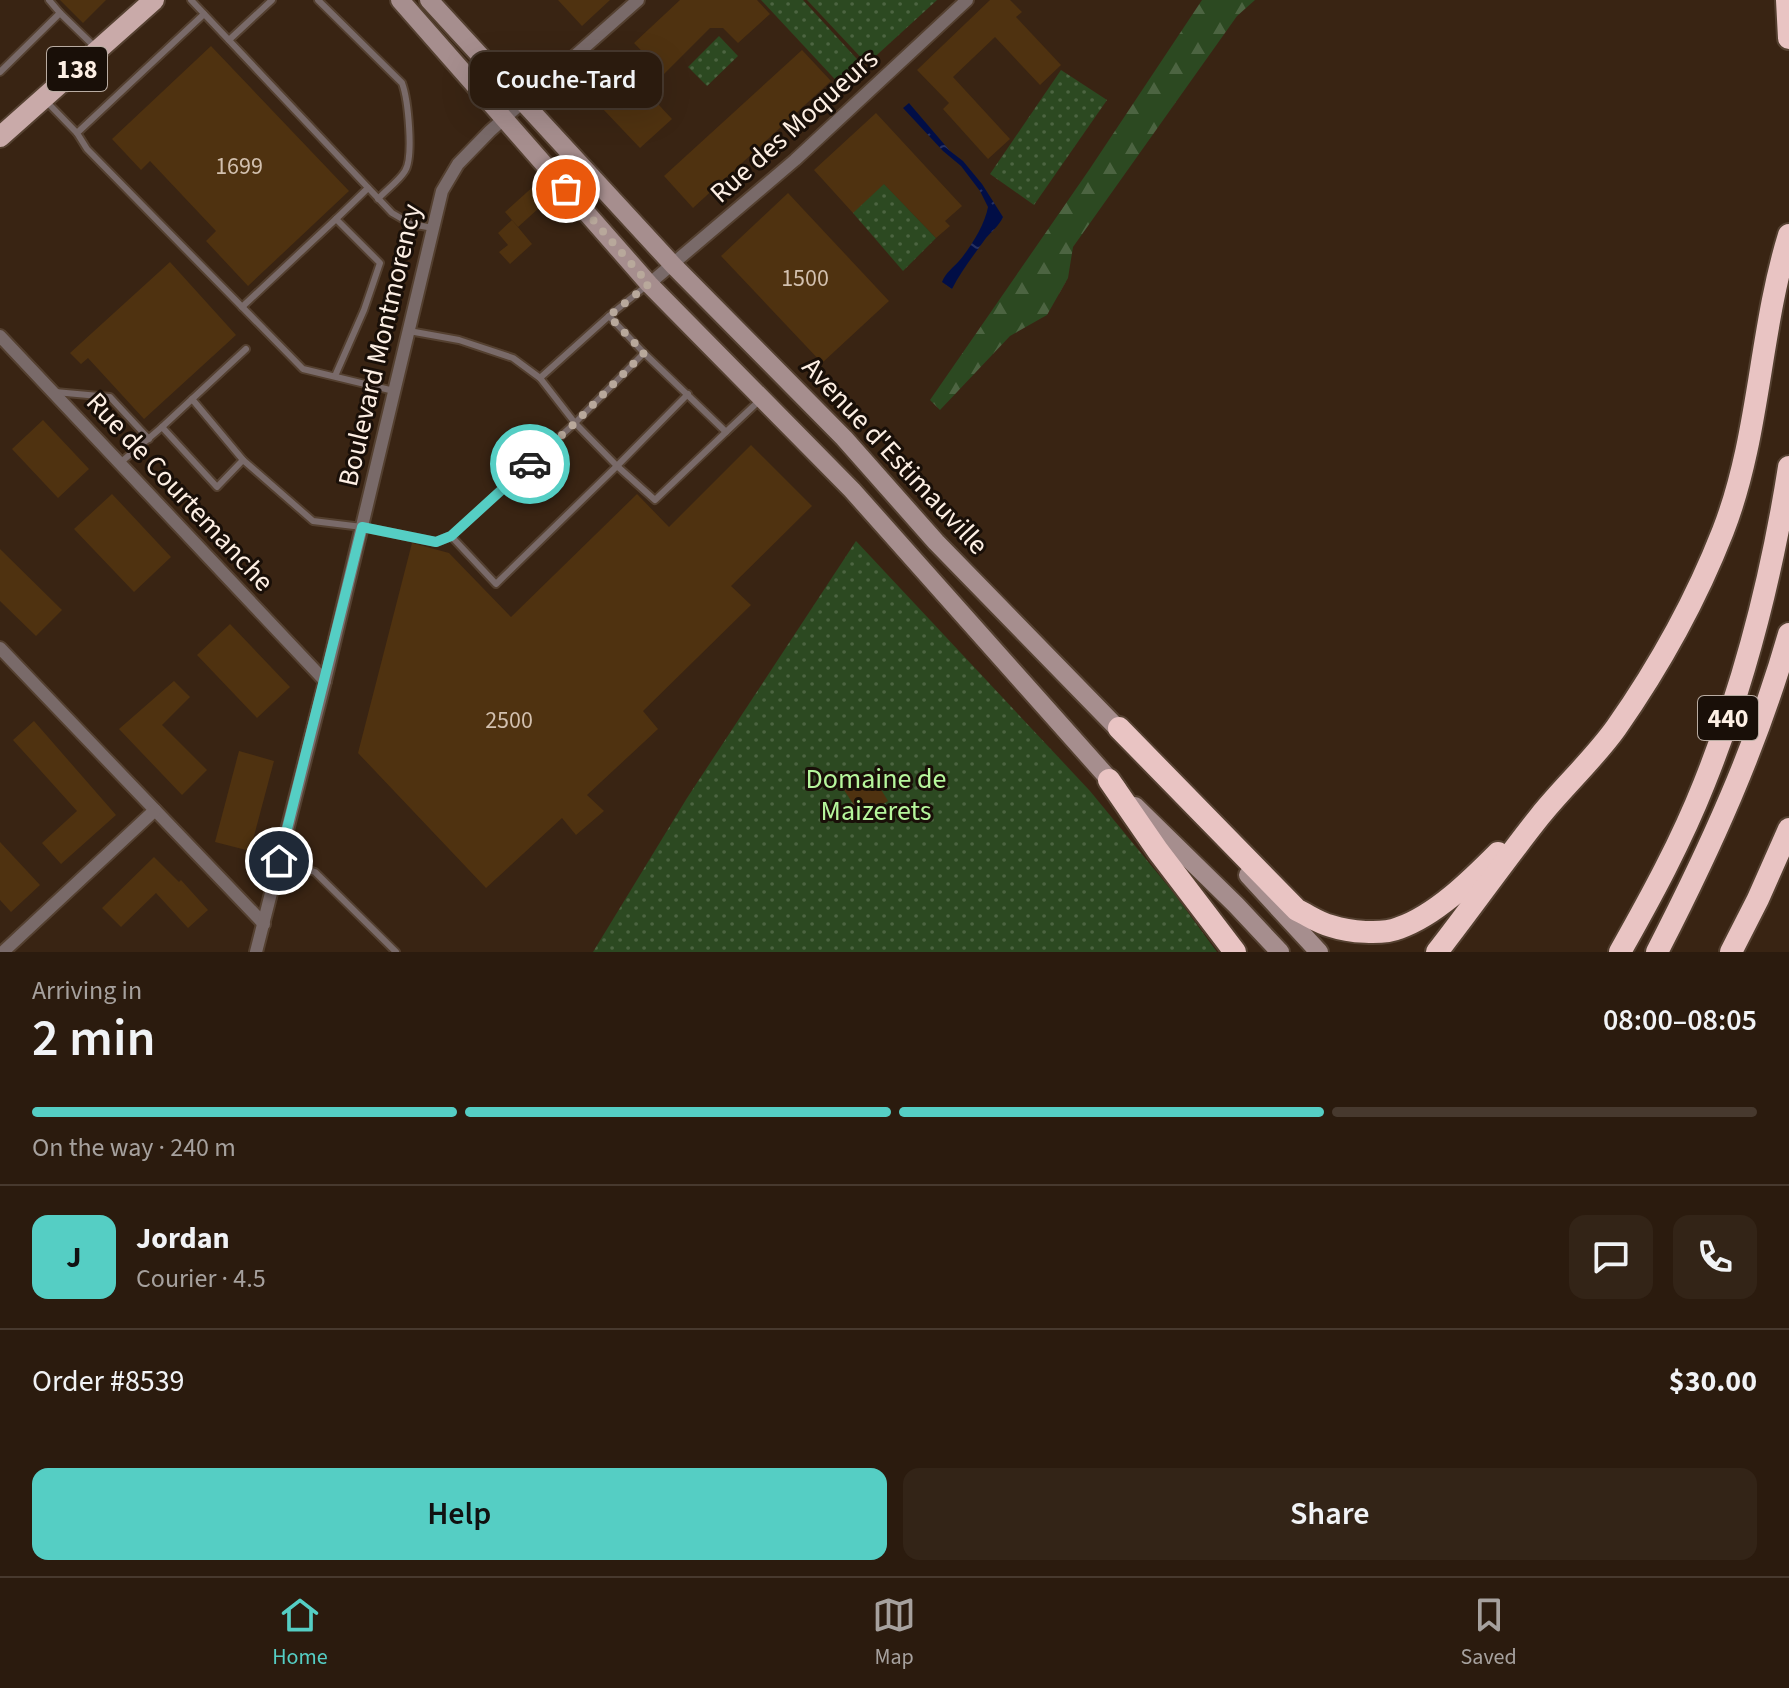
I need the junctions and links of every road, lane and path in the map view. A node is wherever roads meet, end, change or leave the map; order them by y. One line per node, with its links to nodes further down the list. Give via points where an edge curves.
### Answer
1 (49, 0): 11 (lane)
2 (154, 0): 15 (main road, 138)
3 (191, 0): 12 (lane)
4 (272, 0): 14 (lane)
5 (318, 0): 23 (lane, via 402,83 406,94 406,170)
6 (400, 0): 19 (main road, Avenue d'Estimauville)
7 (429, 0): 18 (main road, Avenue d'Estimauville)
8 (638, 0): 18 (street, Boulevard Montmorency)
9 (967, 0): 27 (street, Rue des Moqueurs)
10 (1787, 0): 13 (highway)
11 (60, 13): 15 (lane); 16 (lane)
12 (204, 14): 14 (lane); 20 (lane)
13 (1789, 38)
14 (229, 40): 22 (lane)
15 (98, 50): 17 (main road, 138)
16 (0, 72)
17 (43, 98): 20 (lane); 21 (main road, 138)
18 (522, 103): 19 (street, Boulevard Montmorency); 27 (main road, Avenue d'Estimauville)
19 (504, 118): 25 (street, Boulevard Montmorency, via 458,164 442,191); 28 (main road, Avenue d'Estimauville)
20 (77, 133): 29 (lane)
21 (1, 135)
22 (368, 188): 23 (lane); 24 (lane)
23 (378, 199): 25 (lane, via 411,224)
24 (336, 219): 29 (lane); 35 (lane, via 380,263)
25 (433, 228): 31 (street, Boulevard Montmorency)
26 (1789, 235): 58 (highway, via 1775,284 1743,470 1723,530 1697,590 1642,688 1614,731)
27 (673, 265): 28 (street, Rue des Moqueurs); 55 (main road, Avenue d'Estimauville)
28 (649, 284): 30 (lane); 40 (main road, Avenue d'Estimauville)
29 (242, 307): 35 (lane, via 303,369)
30 (609, 316): 34 (lane); 36 (lane)
31 (409, 331): 36 (lane, via 513,358); 37 (street, Boulevard Montmorency)
32 (0, 336): 38 (street, Rue de Courtemanche)
33 (246, 349): 41 (lane)
34 (644, 353): 39 (lane); 42 (lane)
35 (335, 376): 37 (lane)
36 (540, 378): 42 (lane)
37 (394, 391): 50 (street, Boulevard Montmorency)
38 (53, 392): 45 (lane, via 110,397); 47 (street, Rue de Courtemanche)
39 (688, 394): 44 (lane); 48 (lane)
40 (762, 398): 44 (lane); 56 (main road, Avenue d'Estimauville, via 852,490)
41 (192, 399): 43 (lane); 46 (lane)
42 (575, 423): 48 (lane); 51 (lane)
43 (162, 427): 45 (lane); 46 (lane, via 217,487)
44 (726, 432): 48 (lane, via 655,500)
45 (149, 439): 47 (lane)
46 (243, 460): 50 (lane, via 313,521)
47 (120, 463): 54 (street, Rue de Courtemanche)
48 (617, 466): 51 (lane, via 496,584)
49 (1789, 467): 69 (highway, 440, via 1768,585 1725,726 1677,845)
50 (362, 527): 51 (lane, via 436,542); 54 (street, Boulevard Montmorency)
51 (451, 536)
52 (1789, 634): 70 (highway, 440, via 1739,781)
53 (0, 648): 57 (street)
54 (325, 681): 60 (street, Boulevard Montmorency)
55 (1119, 728): 58 (highway, via 1297,910 1330,926 1364,932 1397,929 1428,913); 67 (main road, Avenue d'Estimauville)
56 (1109, 780): 65 (highway); 66 (main road, Avenue d'Estimauville)
57 (155, 810): 61 (street); 62 (street)
58 (1541, 815): 68 (highway)
59 (1789, 829): 71 (highway)
60 (279, 861): 61 (street, Boulevard Montmorency); 63 (lane, via 315,872)
61 (264, 924): 64 (street, Boulevard Montmorency)
62 (3, 950)
63 (393, 951)
64 (256, 952)
65 (1235, 952)
66 (1280, 952)
67 (1319, 952)
68 (1437, 952)
69 (1620, 952)
70 (1657, 952)
71 (1731, 952)

